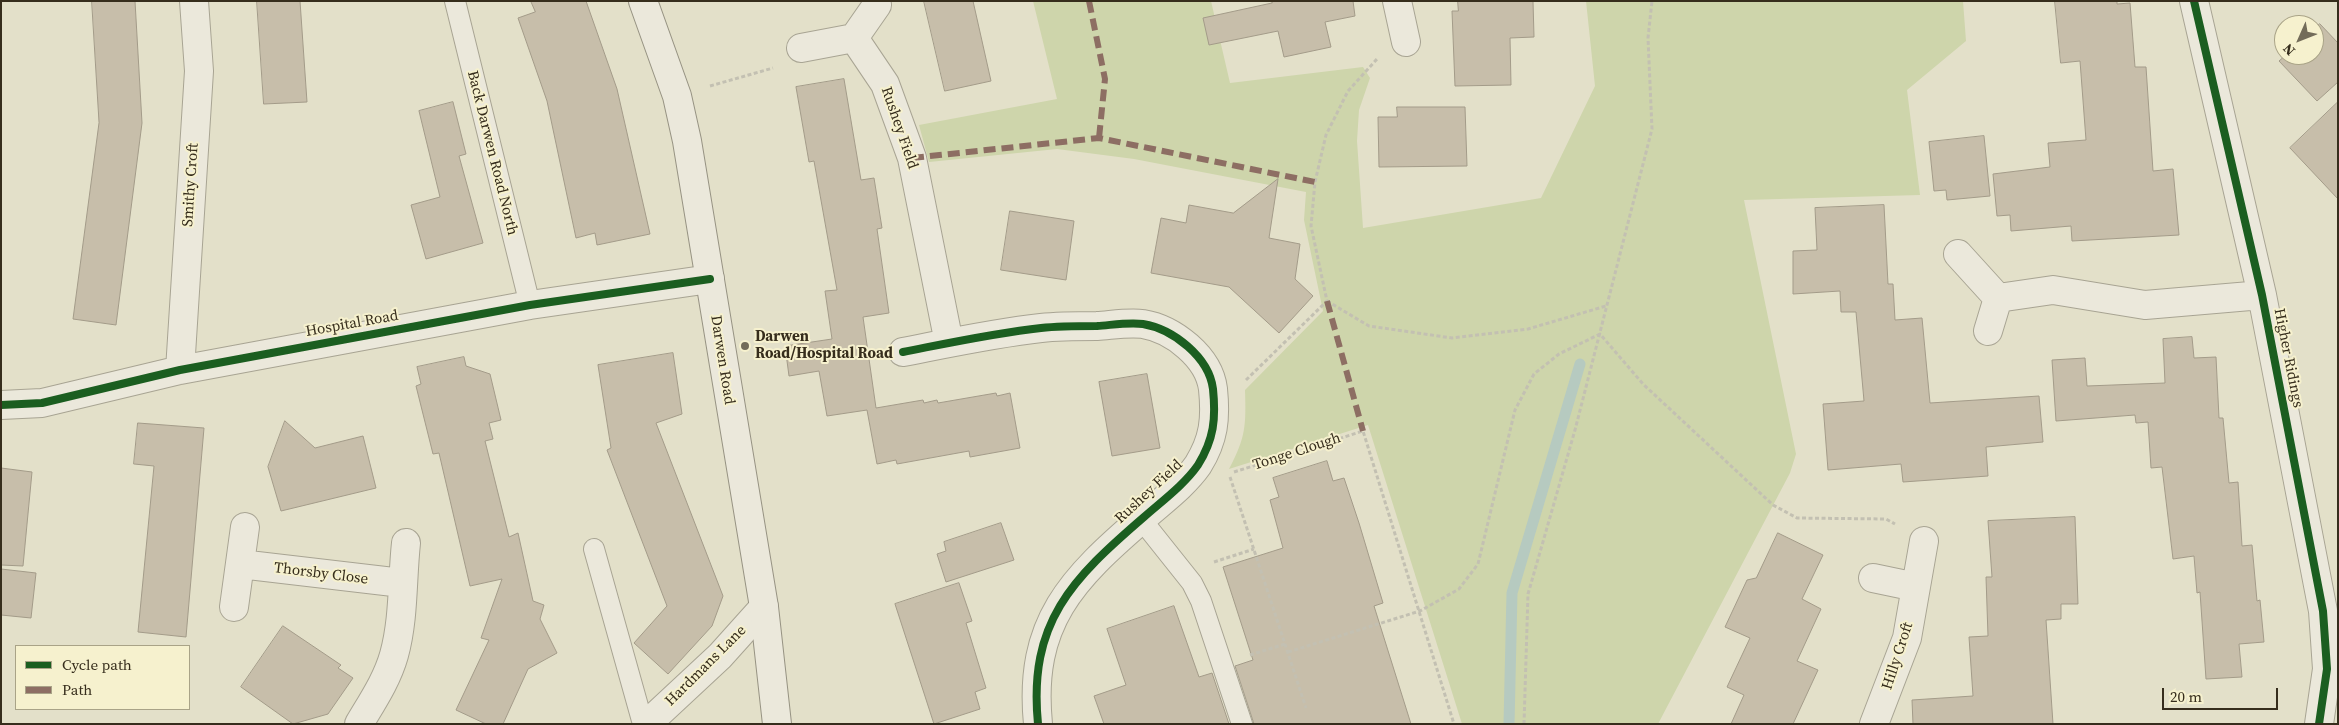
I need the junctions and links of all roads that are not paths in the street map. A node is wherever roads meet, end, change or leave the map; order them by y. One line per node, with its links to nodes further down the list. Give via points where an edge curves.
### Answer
1 (194, 1): 18 (street, Smithy Croft, via 198,70)
2 (455, 1): 14 (lane, Back Darwen Road North)
3 (643, 1): 11 (street, Darwen Road, via 677,96 688,141)
4 (1397, 1): 8 (street)
5 (2194, 1): 12 (street, Higher Ridings)
6 (877, 3): 7 (street)
7 (854, 38): 9 (street); 16 (street, Rushey Field, via 885,84 912,158)
8 (1406, 42)
9 (802, 48)
10 (1958, 254): 13 (street)
11 (710, 279): 14 (street, Hospital Road); 30 (street, Darwen Road)
12 (2262, 295): 13 (street, Higher Ridings, via 2145,305 2054,290); 31 (street, Higher Ridings)
13 (1998, 298): 15 (street)
14 (530, 305): 18 (street, Hospital Road)
15 (1988, 331)
16 (949, 343): 17 (street, Rushey Field); 20 (street, Rushey Field, via 1042,328 1142,324 1171,334 1194,353 1212,380 1214,433 1197,465 1179,486)
17 (903, 352)
18 (180, 370): 19 (street, Hospital Road, via 42,403)
19 (1, 406)
20 (1141, 519): 36 (street, Rushey Field, via 1077,579 1058,610 1048,631 1036,674); 37 (lane, via 1184,572 1201,601)
21 (244, 527): 25 (street)
22 (1924, 541): 28 (street, Hilly Croft)
23 (406, 543): 27 (street)
24 (594, 549): 33 (lane)
25 (240, 564): 27 (street, Thorsby Close); 29 (street)
26 (1873, 578): 28 (street)
27 (402, 583): 32 (street, via 400,626 393,656 382,685)
28 (1916, 587): 38 (street, Hilly Croft, via 1907,638)
29 (234, 607)
30 (764, 607): 34 (street, Hardmans Lane, via 720,656); 35 (street, Darwen Road)
31 (2331, 610): 39 (street, Higher Ridings)
32 (359, 724)
33 (644, 724)
34 (647, 724)
35 (777, 724)
36 (1038, 724)
37 (1242, 724)
38 (1874, 724)
39 (2319, 724)

